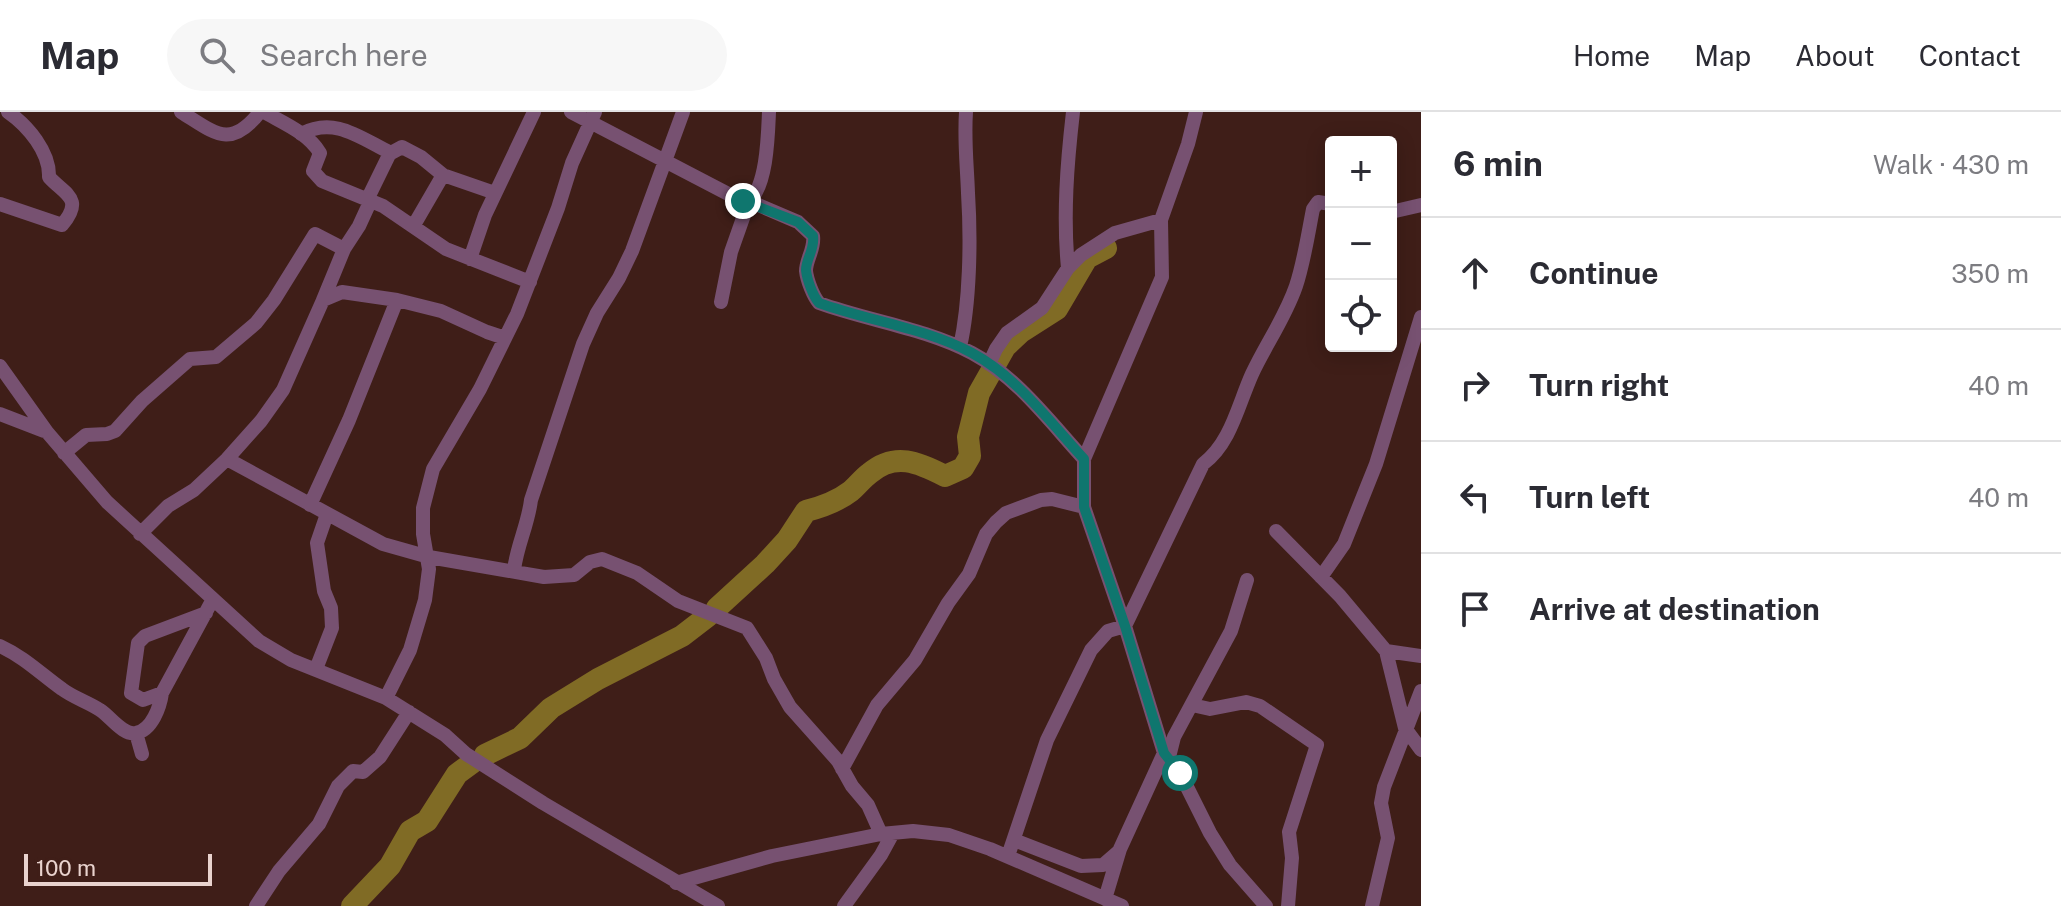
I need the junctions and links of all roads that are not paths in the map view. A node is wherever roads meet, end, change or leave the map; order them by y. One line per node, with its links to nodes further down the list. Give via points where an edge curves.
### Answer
1 (8, 112): 20 (street, via 32,134 50,164 49,177 72,199 62,225)
2 (181, 112): 3 (street, via 220,136 236,135)
3 (262, 112): 12 (street)
4 (534, 112): 16 (street)
5 (571, 112): 11 (street)
6 (683, 112): 14 (street)
7 (769, 112): 18 (street, via 758,191)
8 (966, 112): 34 (street, via 967,299)
9 (1073, 112): 27 (street, via 1065,207)
10 (1196, 112): 23 (street)
11 (593, 117): 14 (street); 28 (street)
12 (301, 134): 13 (street, via 315,126 337,126); 17 (street, via 320,153 315,176)
13 (390, 153): 15 (street, via 402,147); 17 (street)
14 (664, 161): 18 (street); 48 (street, via 632,251 583,344 531,500)
15 (443, 175): 16 (street); 24 (street)
16 (495, 193): 26 (street)
17 (369, 201): 24 (street); 25 (street)
18 (749, 201): 31 (street); 34 (street, via 798,222 813,236 806,269 819,303)
19 (1325, 203): 53 (street, via 1318,202 1313,209 1296,285 1280,322 1222,443 1203,464)
20 (0, 204)
21 (1421, 205): 22 (street)
22 (1397, 211)
23 (1161, 220): 27 (street, via 1115,233); 41 (street, via 1162,277)
24 (414, 225): 26 (street, via 432,242)
25 (344, 249): 29 (street); 39 (street, via 315,234 256,323 216,357 190,359 115,431 86,435)
26 (470, 259): 28 (street)
27 (1068, 268): 35 (street, via 1042,308 1007,333)
28 (530, 282): 33 (street)
29 (323, 300): 30 (street, via 342,292); 40 (street, via 283,390)
30 (397, 300): 33 (street, via 441,311); 42 (street)
31 (721, 302)
32 (1421, 317): 49 (street, via 1376,464 1344,544)
33 (505, 338): 47 (street, via 426,488 423,534)
34 (960, 347): 35 (street)
35 (989, 364): 41 (street, via 1029,397)
36 (0, 366): 38 (street)
37 (0, 414): 38 (street)
38 (47, 432): 39 (street)
39 (64, 453): 46 (street)
40 (227, 459): 42 (street); 46 (street)
41 (1084, 459): 43 (street)
42 (310, 505): 44 (street)
43 (1084, 507): 53 (street); 68 (street, via 1041,500 996,522 969,574 915,660 877,705)
44 (327, 514): 47 (street, via 383,544); 57 (street, via 317,543 332,628)
45 (1276, 531): 49 (street)
46 (140, 534): 51 (street)
47 (429, 557): 48 (street); 60 (street, via 425,600 410,650)
48 (514, 570): 68 (street, via 544,577 574,575 602,559 637,573 678,601 747,628 790,707)
49 (1321, 577): 55 (street)
50 (1247, 580): 61 (street, via 1228,638)
51 (213, 599): 52 (street); 57 (street, via 269,648)
52 (206, 613): 59 (street); 59 (street, via 138,643 131,693 143,700)
53 (1125, 626): 67 (street); 70 (street, via 1108,631 1091,650 1047,740)
54 (0, 646): 64 (street, via 98,708 126,732)
55 (1386, 651): 56 (street); 63 (street)
56 (1421, 656)
57 (316, 669): 60 (street)
58 (1421, 691): 63 (street)
59 (162, 693): 64 (street, via 159,710)
60 (386, 698): 62 (street)
61 (1192, 705): 67 (street); 81 (street, via 1260,706 1317,745 1289,832)
62 (409, 712): 73 (street, via 466,754); 76 (street, via 380,757 338,786 319,824)
63 (1405, 728): 65 (street); 82 (street, via 1381,803 1388,838)
64 (136, 733): 66 (street)
65 (1421, 749)
66 (142, 754)
67 (1166, 757): 71 (street); 80 (street, via 1230,865)
68 (842, 769): 69 (street)
69 (887, 834): 72 (street, via 949,835); 73 (street, via 772,856); 78 (street, via 881,855)
70 (1014, 840): 71 (street, via 1092,867 1103,865); 72 (street)
71 (1120, 849): 74 (street)
72 (1008, 856): 74 (street)
73 (676, 883): 75 (street)
74 (1105, 899): 79 (street)
75 (702, 903): 77 (street)
76 (256, 906)
77 (718, 906)
78 (844, 906)
79 (1121, 906)
80 (1266, 906)
81 (1288, 906)
82 (1372, 906)

